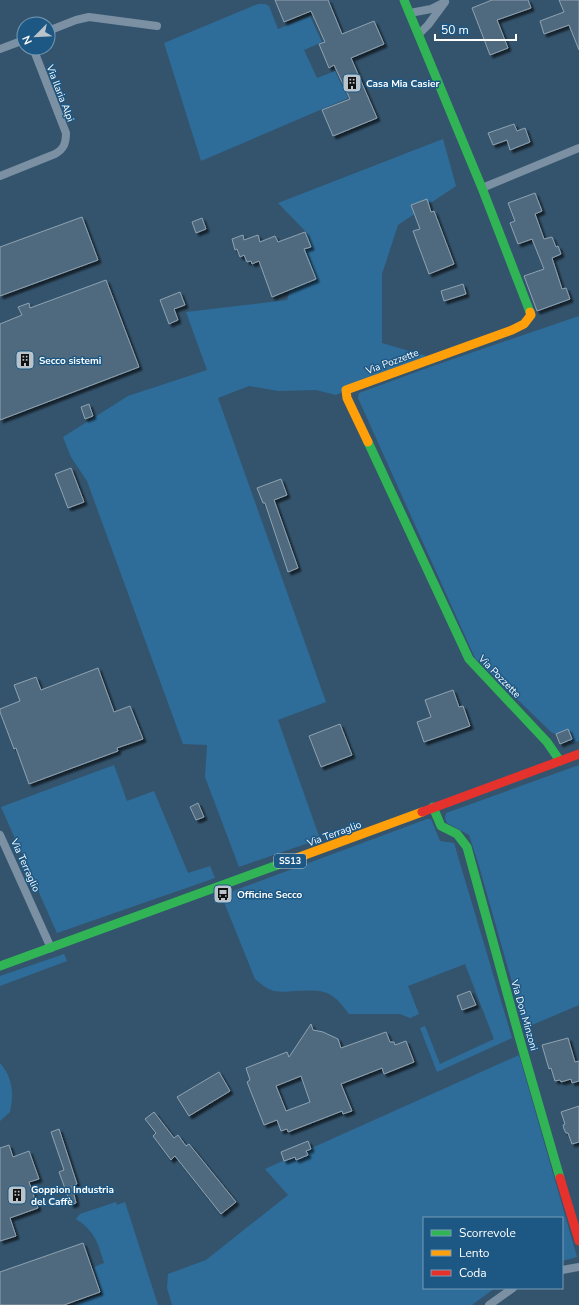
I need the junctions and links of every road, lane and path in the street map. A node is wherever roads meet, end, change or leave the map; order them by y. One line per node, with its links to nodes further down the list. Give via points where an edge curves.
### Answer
1 (404, 0): 3 (street, Via Pozzette)
2 (446, 1): 3 (street, via 431,9); 6 (street)
3 (410, 13): 6 (street, Via Pozzette)
4 (156, 26): 5 (street, via 90,17)
5 (56, 28)
6 (419, 34): 12 (street, Via Pozzette)
7 (16, 43): 8 (street)
8 (0, 49)
9 (36, 56): 11 (street, Via Ilaria Alpi, via 66,133 66,142 55,154)
10 (579, 148): 12 (street)
11 (0, 176)
12 (482, 188): 14 (street, Via Pozzette, via 531,315 524,324 512,330 346,390 346,398 469,659 547,742)
13 (579, 754): 14 (street, Via Terraglio / SS13)
14 (560, 761): 15 (street, Via Terraglio / SS13)
15 (433, 808): 17 (street, Via Terraglio / SS13); 19 (street, Via Don Minzoni, via 441,826 456,832 467,847)
16 (0, 835): 17 (street, Via Terraglio)
17 (51, 948): 18 (street, Via Terraglio / SS13)
18 (0, 966)
19 (579, 1241)
20 (579, 1266): 21 (street)
21 (563, 1270)
22 (512, 1289): 23 (street)
23 (489, 1305)

